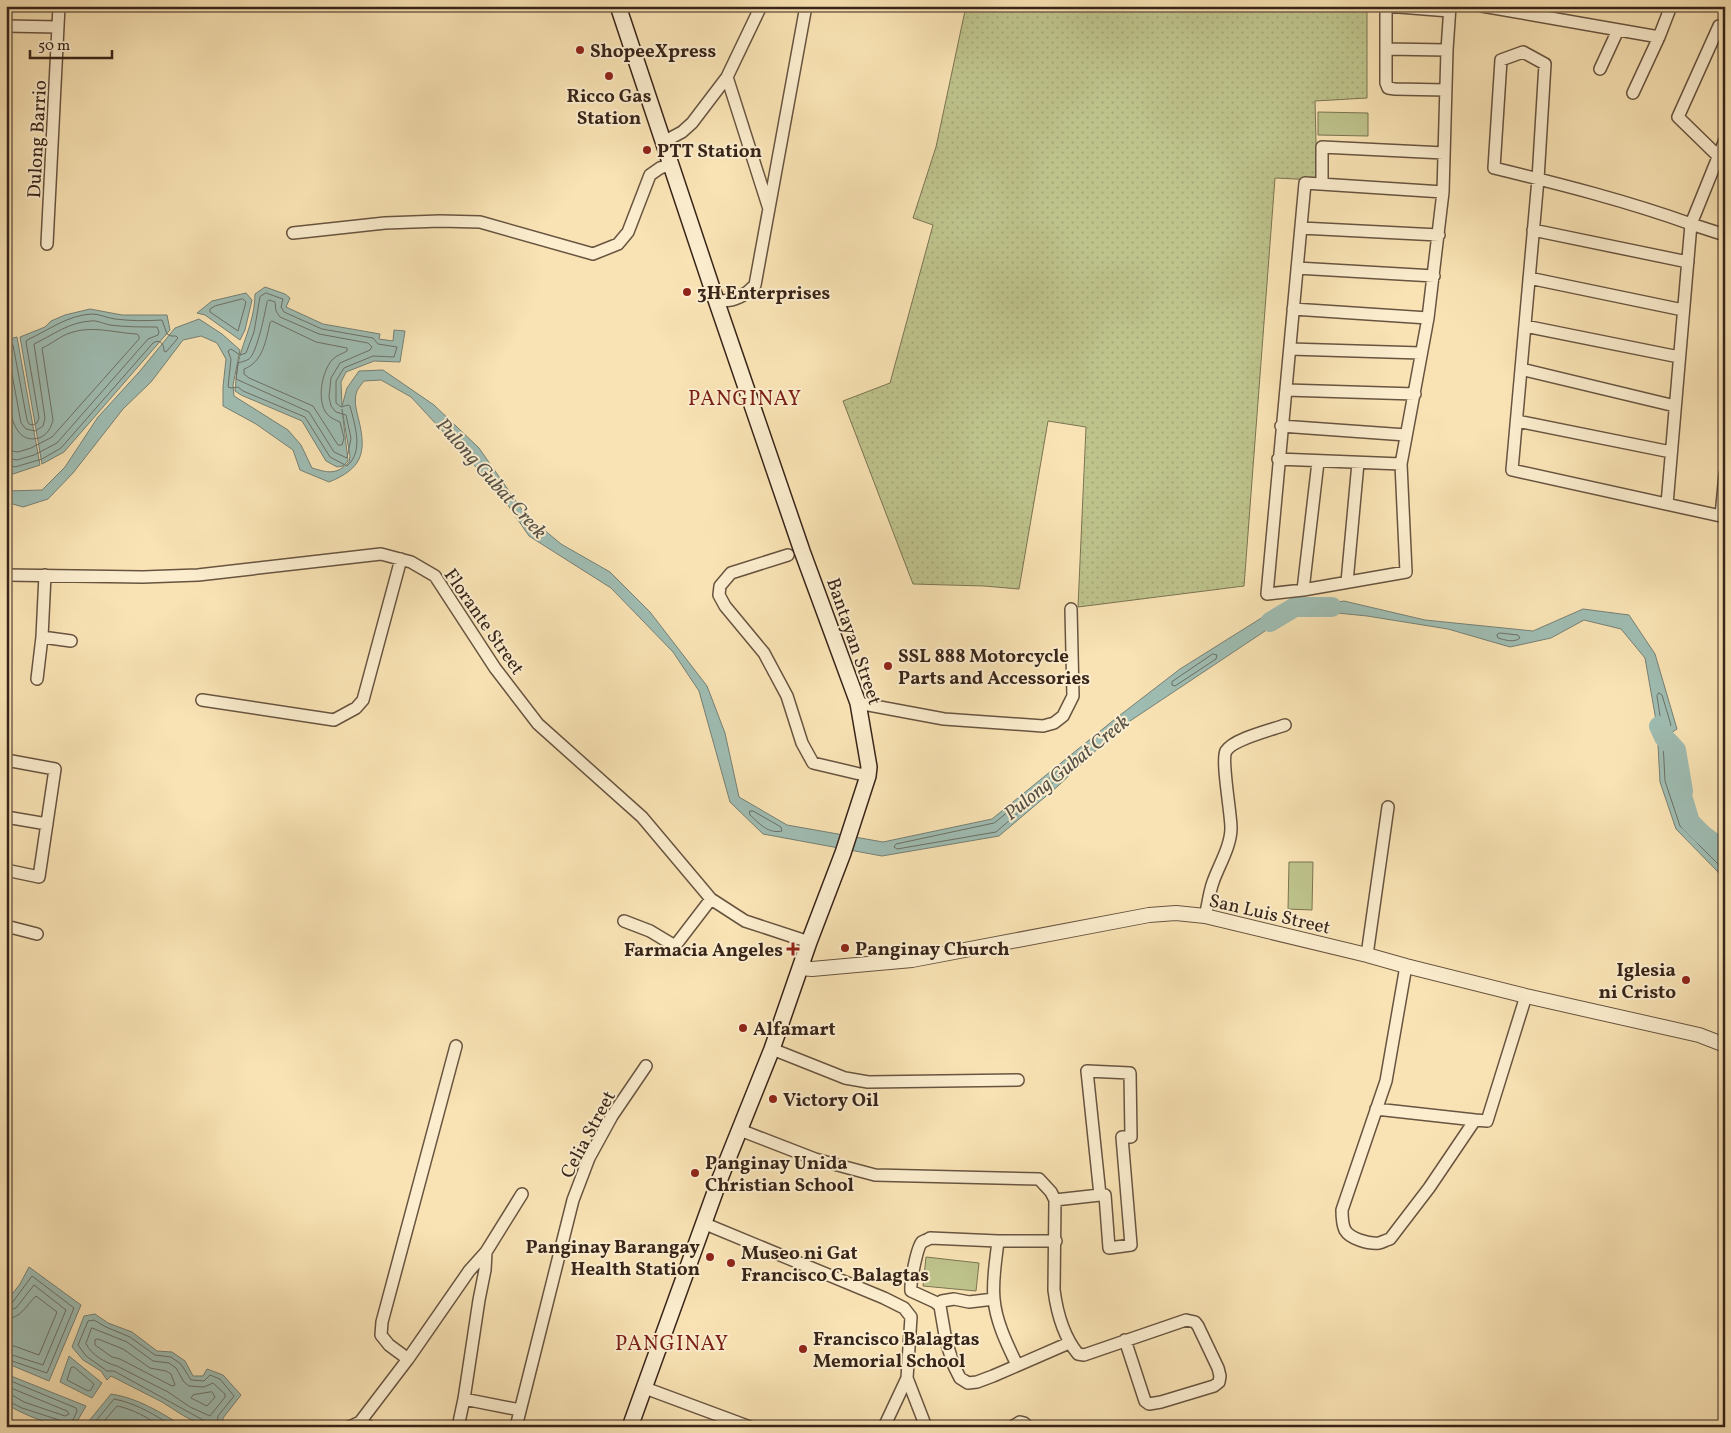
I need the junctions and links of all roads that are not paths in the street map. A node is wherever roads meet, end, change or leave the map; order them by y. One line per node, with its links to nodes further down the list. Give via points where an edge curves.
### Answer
1 (59, 6): 11 (street, Dulong Barrio)
2 (618, 6): 21 (main road, Bantayan Street)
3 (761, 6): 17 (street)
4 (806, 6): 28 (street)
5 (1387, 6): 8 (street); 14 (street)
6 (1482, 6): 12 (street)
7 (1671, 6): 13 (street)
8 (1450, 9): 15 (street)
9 (6, 26): 11 (street)
10 (1725, 26): 23 (street, via 1719,26 1678,118)
11 (58, 27): 35 (street, Dulong Barrio)
12 (1618, 30): 13 (street); 16 (street)
13 (1659, 37): 19 (street)
14 (1386, 48): 15 (street); 18 (street, via 1388,88)
15 (1447, 50): 18 (street)
16 (1600, 69)
17 (727, 76): 21 (street, via 692,123); 28 (street)
18 (1446, 90): 22 (street)
19 (1633, 93)
20 (1725, 140): 23 (street)
21 (665, 141): 24 (main road, Bantayan Street)
22 (1444, 153): 26 (street, via 1322,147); 27 (street)
23 (1721, 157): 29 (street)
24 (672, 164): 32 (street, via 650,175 628,232 618,244 593,254 480,222 385,222); 40 (main road, Bantayan Street)
25 (1538, 178): 25 (street, via 1494,168 1501,60 1523,52 1545,64); 29 (street); 31 (street)
26 (1322, 184): 27 (street); 30 (street, via 1305,183)
27 (1443, 192): 33 (street)
28 (769, 211): 40 (street, via 755,285 746,294 726,302)
29 (1691, 224): 34 (street); 36 (street)
30 (1301, 228): 33 (street); 37 (street)
31 (1533, 230): 36 (street); 39 (street)
32 (293, 233)
33 (1439, 235): 38 (street)
34 (1725, 235)
35 (48, 244)
36 (1688, 262): 42 (street)
37 (1297, 268): 38 (street); 41 (street)
38 (1434, 276): 43 (street)
39 (1529, 278): 42 (street); 44 (street)
40 (716, 300): 63 (main road, Bantayan Street)
41 (1294, 309): 43 (street); 45 (street)
42 (1684, 310): 47 (street)
43 (1428, 318): 46 (street)
44 (1525, 326): 47 (street); 48 (street)
45 (1290, 349): 46 (street); 49 (street)
46 (1421, 353): 50 (street)
47 (1679, 357): 51 (street)
48 (1521, 369): 51 (street); 52 (street)
49 (1286, 390): 50 (street); 53 (street)
50 (1415, 394): 54 (street)
51 (1675, 406): 55 (street)
52 (1516, 421): 55 (street); 61 (street, via 1512,470)
53 (1281, 426): 54 (street); 56 (street)
54 (1406, 435): 59 (street)
55 (1671, 452): 61 (street)
56 (1278, 459): 57 (street); 68 (street, via 1267,594)
57 (1318, 462): 58 (street); 68 (street)
58 (1358, 463): 59 (street); 67 (street)
59 (1401, 464): 67 (street, via 1406,572)
60 (1725, 474): 62 (street)
61 (1667, 504): 62 (street)
62 (1723, 516)
63 (796, 553): 74 (main road, Bantayan Street); 77 (street, via 731,573 720,586 719,594 724,606 764,653 787,696 802,743 813,763)
64 (402, 559): 66 (street, Florante Street, via 382,554 198,575); 73 (street, via 363,700 356,708 334,720); 82 (street, Florante Street, via 435,576 495,668 538,724 642,817)
65 (6, 575): 66 (street, Florante Street)
66 (45, 575): 70 (street)
67 (1347, 582): 68 (street)
68 (1303, 590)
69 (1071, 609): 74 (street, via 1073,696 1063,716 1054,723 1043,726 944,719)
70 (42, 637): 71 (street); 72 (street)
71 (71, 641)
72 (37, 679)
73 (202, 700)
74 (858, 703): 77 (main road, Bantayan Street)
75 (1285, 725): 83 (street, via 1241,740 1225,752 1231,830)
76 (6, 760): 80 (street, via 55,769)
77 (868, 776): 87 (main road, Bantayan Street)
78 (1388, 807): 88 (street)
79 (6, 816): 80 (street)
80 (47, 824): 81 (street, via 39,877)
81 (6, 870)
82 (711, 899): 84 (street, via 675,946); 87 (street, Florante Street, via 745,921)
83 (1205, 916): 88 (street, San Luis Street); 90 (street, San Luis Street, via 1149,915 912,960)
84 (624, 921)
85 (6, 926): 86 (street)
86 (36, 934)
87 (809, 942): 90 (main road, Bantayan Street)
88 (1367, 955): 89 (street, San Luis Street)
89 (1406, 966): 91 (street, San Luis Street); 97 (street, via 1386,1082)
90 (800, 968): 94 (main road, Bantayan Street)
91 (1526, 996): 92 (street, San Luis Street, via 1699,1035); 98 (street, via 1487,1121)
92 (1725, 1045)
93 (456, 1046): 111 (street, via 382,1322 381,1335)
94 (772, 1049): 96 (street, via 846,1078 868,1082); 99 (main road, Bantayan Street)
95 (646, 1066): 116 (street, Celia Street, via 612,1116 589,1158 573,1200)
96 (1018, 1080)
97 (1376, 1109): 98 (street); 98 (street, via 1342,1210 1346,1231 1372,1243 1390,1239)
98 (1475, 1120)
99 (740, 1130): 102 (street, via 815,1159 875,1175 1039,1179); 103 (main road, Bantayan Street)
100 (522, 1194): 106 (street)
101 (1100, 1195): 101 (street, via 1087,1071 1130,1073 1131,1137 1122,1137 1131,1245 1109,1248 1104,1195); 102 (street)
102 (1055, 1200): 105 (street)
103 (703, 1223): 113 (street, via 904,1308 911,1317); 114 (main road, Bantayan Street)
104 (998, 1241): 105 (street); 107 (street); 108 (street, via 930,1238 921,1242 911,1291)
105 (1056, 1241): 110 (street, via 1054,1290)
106 (486, 1252): 111 (street, via 469,1271); 115 (street)
107 (994, 1299): 108 (street, via 948,1300 942,1301); 112 (street, via 1001,1328)
108 (940, 1306): 112 (street, via 946,1341 960,1378 968,1383 977,1382)
109 (1125, 1340): 109 (street, via 1145,1401 1149,1404 1219,1382 1218,1368 1194,1322 1186,1320); 110 (street, via 1084,1355 1078,1354)
110 (1069, 1343): 112 (street)
111 (408, 1359): 117 (street)
112 (1016, 1365)
113 (907, 1378): 122 (street); 123 (street)
114 (645, 1388): 120 (main road, Bantayan Street); 121 (street)
115 (464, 1399): 116 (street); 118 (street)
116 (520, 1410): 119 (street, Celia Street)
117 (360, 1425)
118 (458, 1427)
119 (516, 1427)
120 (630, 1427)
121 (750, 1427)
122 (884, 1427)
123 (926, 1427)
124 (1012, 1427): 125 (street, via 1024,1422)
125 (1028, 1427)

